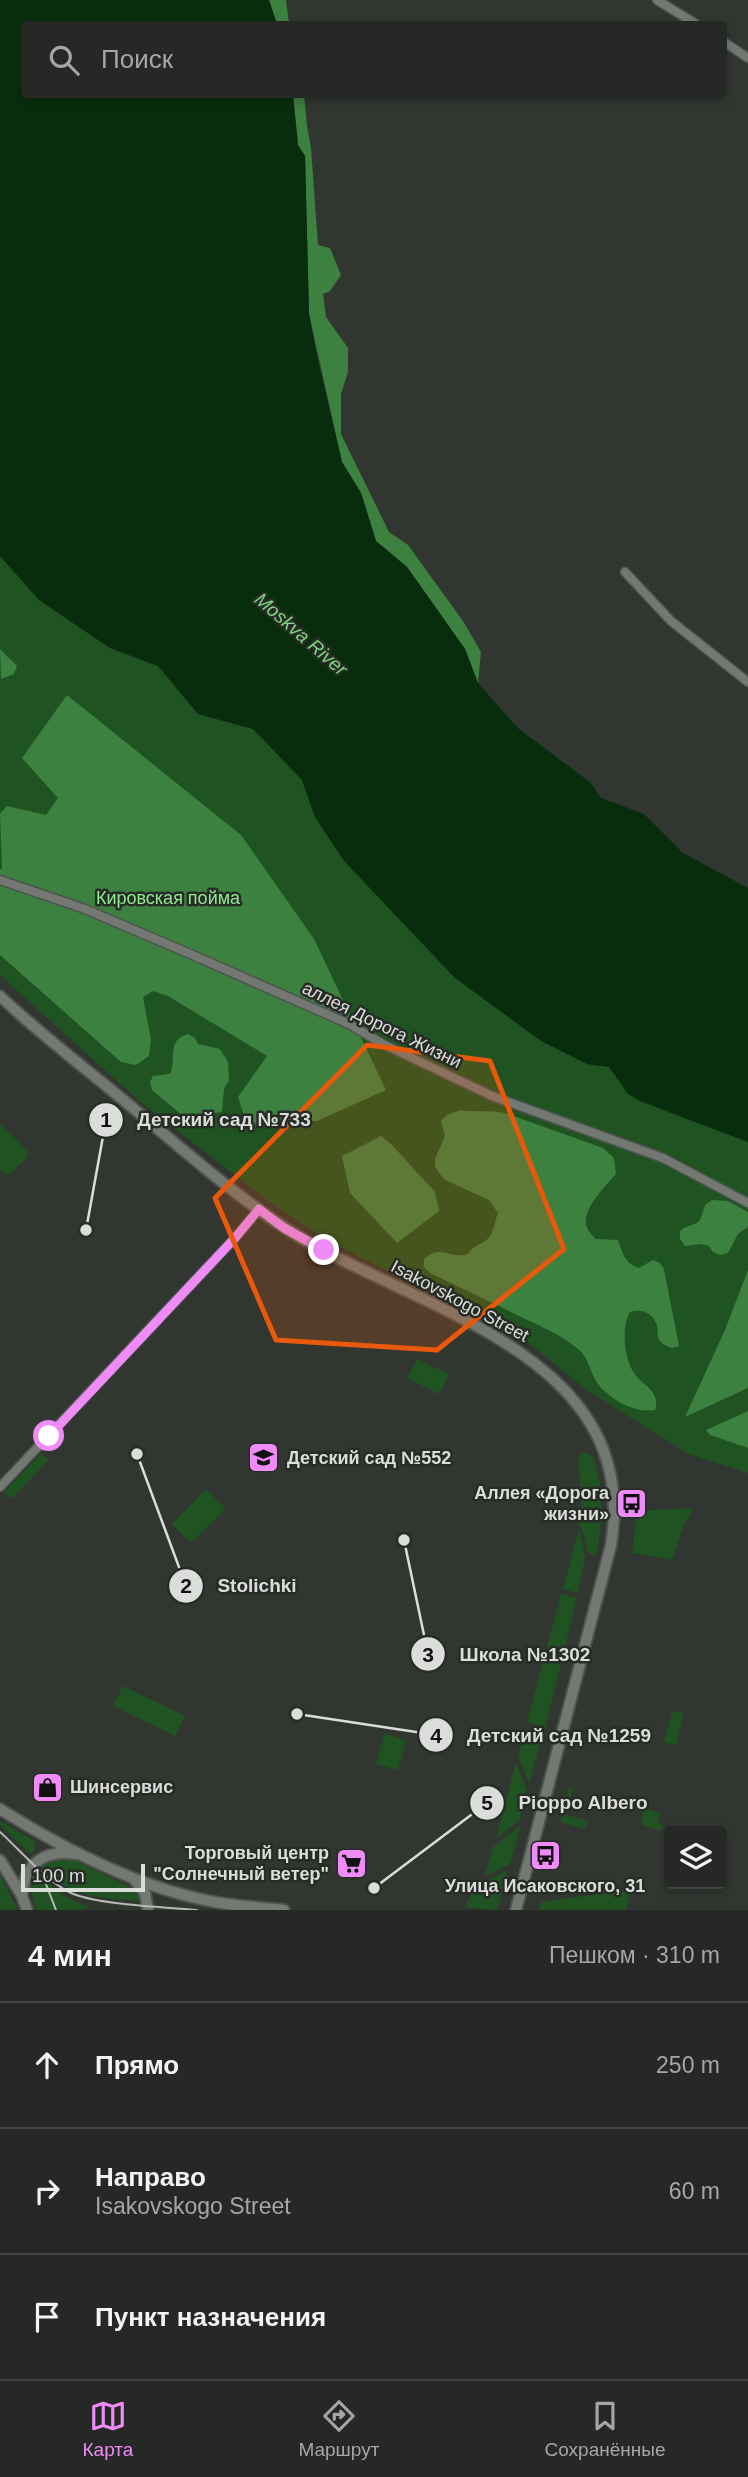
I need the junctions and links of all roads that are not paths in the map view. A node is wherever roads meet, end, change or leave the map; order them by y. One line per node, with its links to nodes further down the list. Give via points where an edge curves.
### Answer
1 (657, 0): 2 (street)
2 (691, 21)
3 (727, 45): 4 (street)
4 (748, 58)
5 (625, 572): 6 (street, via 671,621)
6 (748, 682)
7 (0, 880): 9 (street, аллея Дорога Жизни, via 85,909 235,973 492,1096 653,1154)
8 (0, 996): 10 (street, Isakovskogo Street)
9 (748, 1203)
10 (259, 1209): 11 (street); 20 (street, Isakovskogo Street, via 324,1250 512,1347 576,1401 601,1443 614,1493 611,1545)
11 (0, 1487)
12 (0, 1809): 13 (street)
13 (82, 1854): 15 (street); 16 (street, via 57,1854 34,1863 25,1874)
14 (0, 1860): 16 (street)
15 (133, 1878): 18 (street, via 145,1893); 19 (street, via 204,1900)
16 (22, 1896): 17 (street)
17 (27, 1910)
18 (148, 1910)
19 (284, 1910)
20 (516, 1910)

